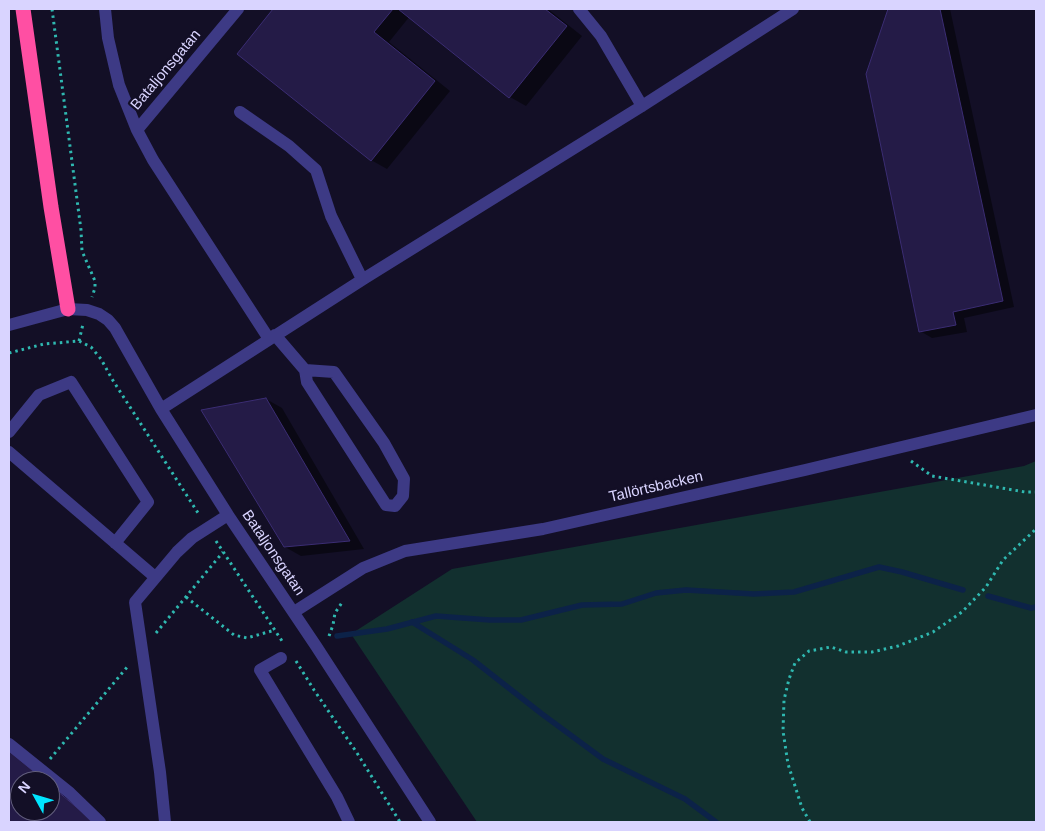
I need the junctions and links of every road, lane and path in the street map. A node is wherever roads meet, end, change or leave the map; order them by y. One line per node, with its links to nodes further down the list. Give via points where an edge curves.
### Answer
1 (23, 9): 11 (highway)
2 (52, 9): 12 (path, via 82,251 95,281)
3 (105, 9): 9 (street, Bataljonsgatan, via 118,85)
4 (238, 9): 9 (street, Bataljonsgatan)
5 (580, 9): 7 (street, via 601,36)
6 (793, 9): 7 (street)
7 (642, 106): 10 (street)
8 (240, 112): 10 (street, via 289,146 316,170 331,216)
9 (138, 130): 14 (street, Bataljonsgatan, via 153,160)
10 (362, 280): 14 (street)
11 (68, 309): 12 (street); 13 (street)
12 (87, 310): 15 (path); 18 (street, Bataljonsgatan, via 100,314 116,328)
13 (9, 325)
14 (272, 337): 17 (street, Bataljonsgatan); 18 (street)
15 (79, 341): 16 (path, via 44,344); 25 (path, via 91,347 102,359)
16 (9, 353)
17 (305, 370): 17 (street, Bataljonsgatan, via 334,372 384,443 404,479 403,496 395,506 386,505 307,382)
18 (161, 409): 24 (street, Bataljonsgatan)
19 (1036, 415): 30 (street, Tallörtsbacken, via 543,529 404,551 363,568)
20 (9, 432): 27 (street, via 39,395 72,382 148,502)
21 (9, 452): 27 (street)
22 (910, 460): 23 (path, via 932,476)
23 (1036, 492)
24 (228, 515): 25 (street); 30 (street, Bataljonsgatan)
25 (208, 528): 28 (street, via 182,548); 31 (path)
26 (1036, 529): 41 (path, via 1003,560 986,587 962,612 933,632 872,652 846,652 831,647 809,651 795,663 784,700 783,731 788,764 802,808)
27 (115, 543): 28 (street)
28 (155, 577): 37 (street, via 135,602)
29 (186, 597): 31 (path, via 234,635 247,638)
30 (294, 612): 40 (street, Bataljonsgatan)
31 (275, 630): 32 (path)
32 (285, 645)
33 (281, 658): 38 (street, via 260,670)
34 (295, 660): 39 (path)
35 (9, 744): 36 (street)
36 (100, 822)
37 (165, 822)
38 (349, 822)
39 (400, 822)
40 (430, 822)
41 (810, 822)

